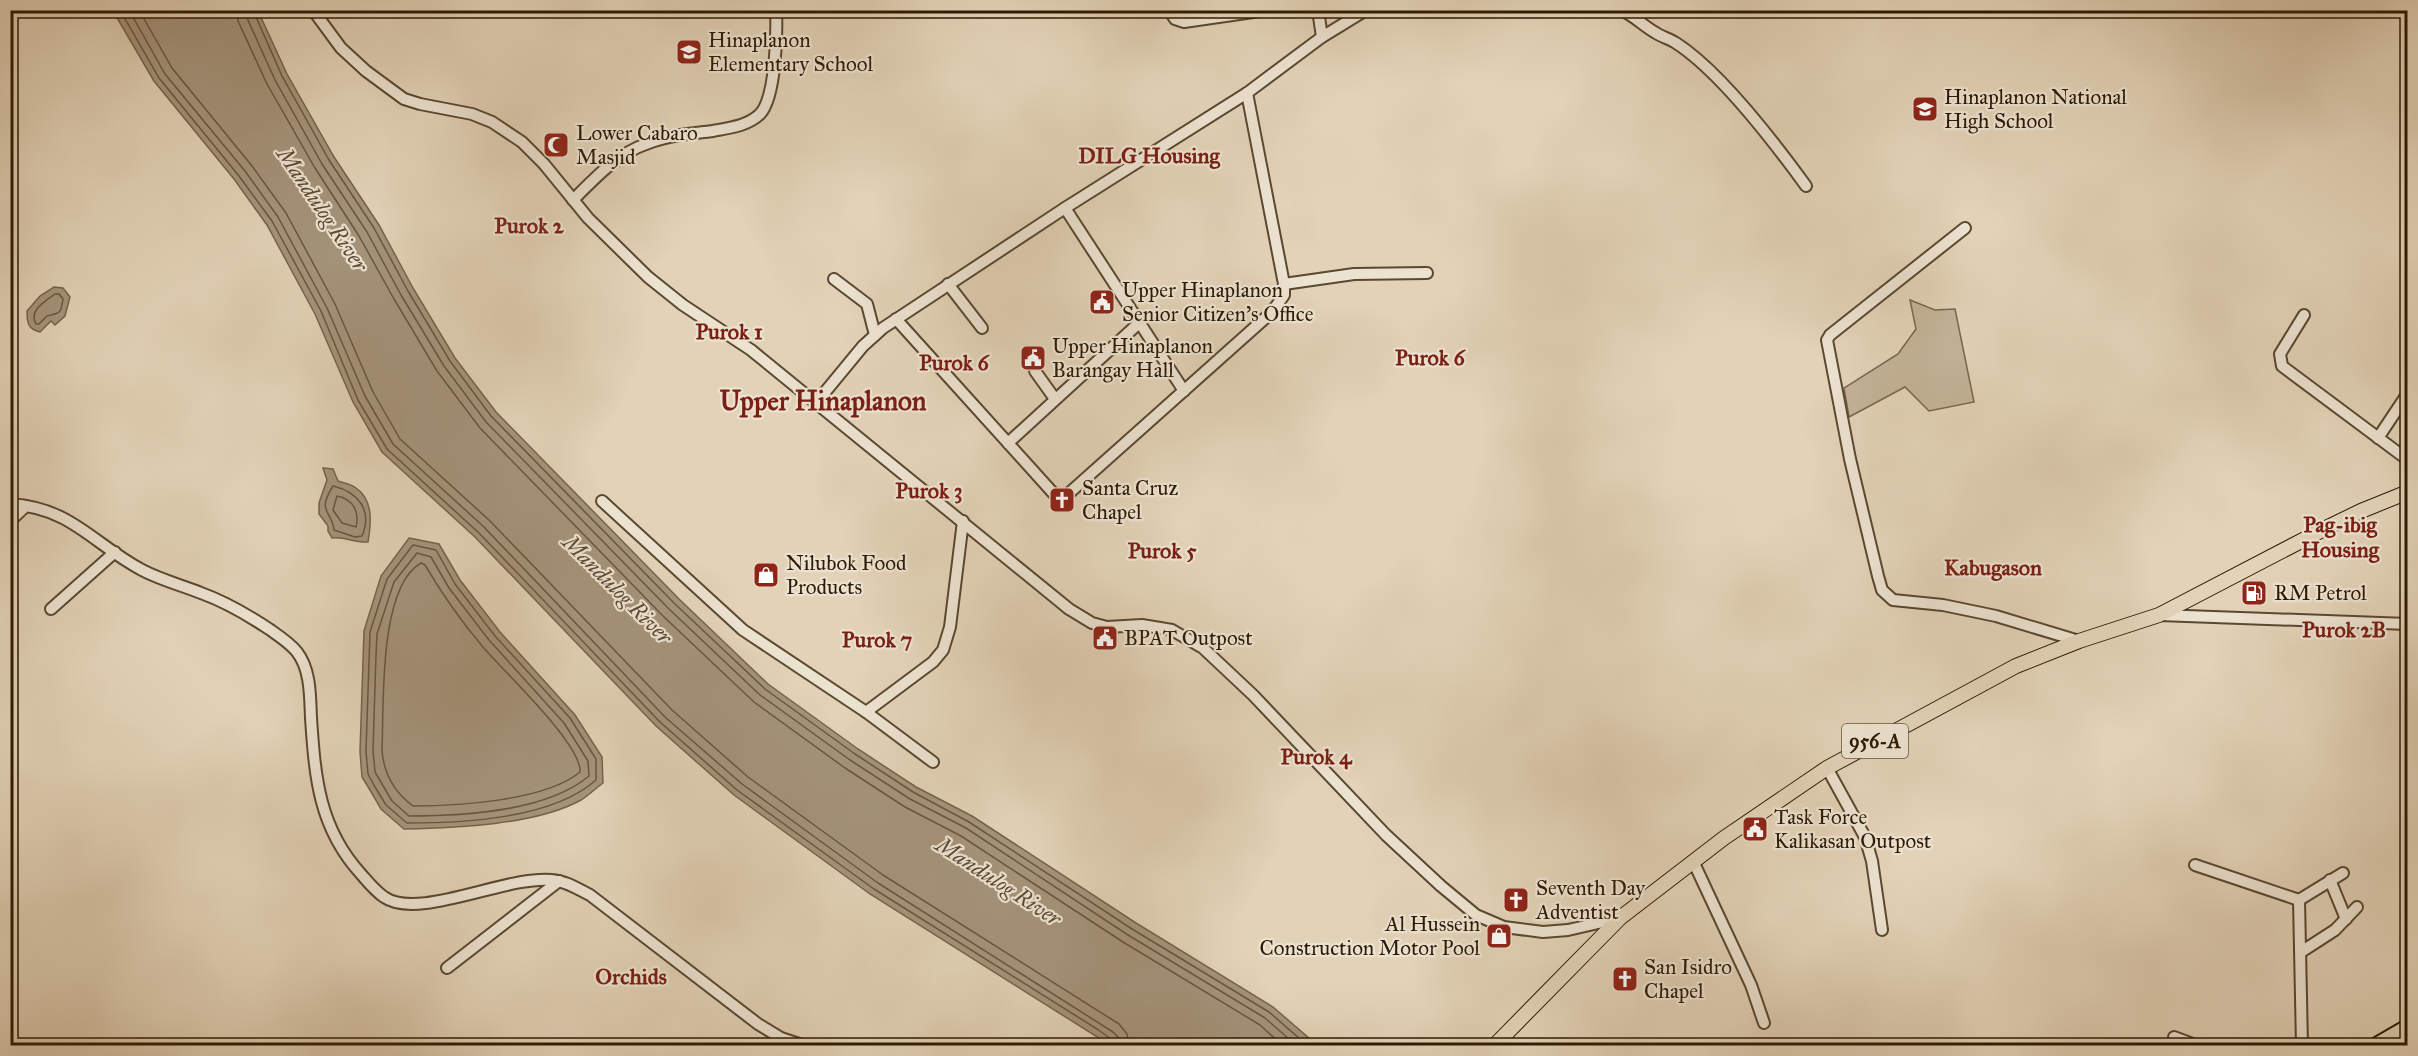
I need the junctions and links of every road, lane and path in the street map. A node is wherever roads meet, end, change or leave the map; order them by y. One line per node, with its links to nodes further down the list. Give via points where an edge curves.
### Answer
1 (313, 10): 12 (street, via 341,48 387,88 404,99 492,122 522,142)
2 (776, 10): 12 (street, via 774,69 761,113 743,125 672,135 643,144 618,158)
3 (1169, 10): 4 (street, via 1175,19 1184,22)
4 (1267, 10)
5 (1318, 10): 9 (street)
6 (1366, 10): 9 (street)
7 (1621, 10): 8 (street)
8 (1634, 13): 11 (street, via 1710,72)
9 (1322, 37): 10 (street)
10 (1247, 93): 13 (street); 18 (street)
11 (1806, 186)
12 (573, 200): 28 (street, via 648,277 750,350)
13 (1065, 208): 17 (street); 21 (street)
14 (1965, 228): 42 (street, via 1827,340 1878,576 1882,590 1893,600 1996,616)
15 (1427, 273): 18 (street, via 1354,274)
16 (834, 279): 23 (street, via 867,304)
17 (948, 284): 20 (street); 22 (street)
18 (1284, 284): 25 (street, via 1284,295 1272,312)
19 (2304, 315): 29 (street, via 2280,354 2282,366)
20 (896, 319): 23 (street); 30 (street)
21 (1139, 323): 25 (street); 27 (street)
22 (981, 328)
23 (874, 334): 28 (street)
24 (1035, 371): 27 (street)
25 (1184, 392): 30 (street, via 1063,498 1054,494)
26 (2408, 393): 29 (street)
27 (1055, 399): 30 (street)
28 (816, 404): 37 (street)
29 (2378, 438): 31 (street)
30 (1008, 443)
31 (2408, 460)
32 (2408, 492): 40 (main road, 956-A, via 2328,527)
33 (602, 501): 43 (street, via 743,630)
34 (10, 504): 35 (street)
35 (26, 506): 36 (street); 38 (street, via 58,514)
36 (10, 521)
37 (963, 521): 43 (street, via 950,627 943,650 933,662); 53 (street, via 1069,609 1092,623 1173,630 1203,648 1386,835 1476,915 1504,927 1543,932)
38 (115, 552): 39 (street); 50 (street, via 141,570 238,609 298,653 308,677 322,806 334,837 355,868 384,897 416,906 481,890 545,879)
39 (51, 609)
40 (2159, 615): 41 (street, 956-A); 42 (main road, 956-A)
41 (2408, 624)
42 (2079, 641): 45 (main road, 956-A, via 2016,666)
43 (866, 712): 44 (street)
44 (933, 762)
45 (1827, 768): 46 (main road, 956-A); 55 (street, via 1865,837)
46 (1693, 861): 53 (main road, 956-A); 58 (street, via 1751,985)
47 (2195, 865): 51 (street)
48 (2343, 873): 49 (street)
49 (2330, 880): 51 (street); 54 (street)
50 (559, 881): 57 (street); 61 (street, via 590,895 758,1024)
51 (2299, 900): 56 (street)
52 (2357, 907): 54 (street)
53 (1620, 918): 62 (main road, 956-A)
54 (2346, 919): 56 (street)
55 (1882, 930)
56 (2301, 952): 64 (street)
57 (447, 968)
58 (1764, 1023)
59 (2407, 1036): 65 (highway)
60 (2174, 1037): 63 (street)
61 (805, 1046)
62 (1494, 1046)
63 (2198, 1046)
64 (2302, 1046)
65 (2377, 1046)

